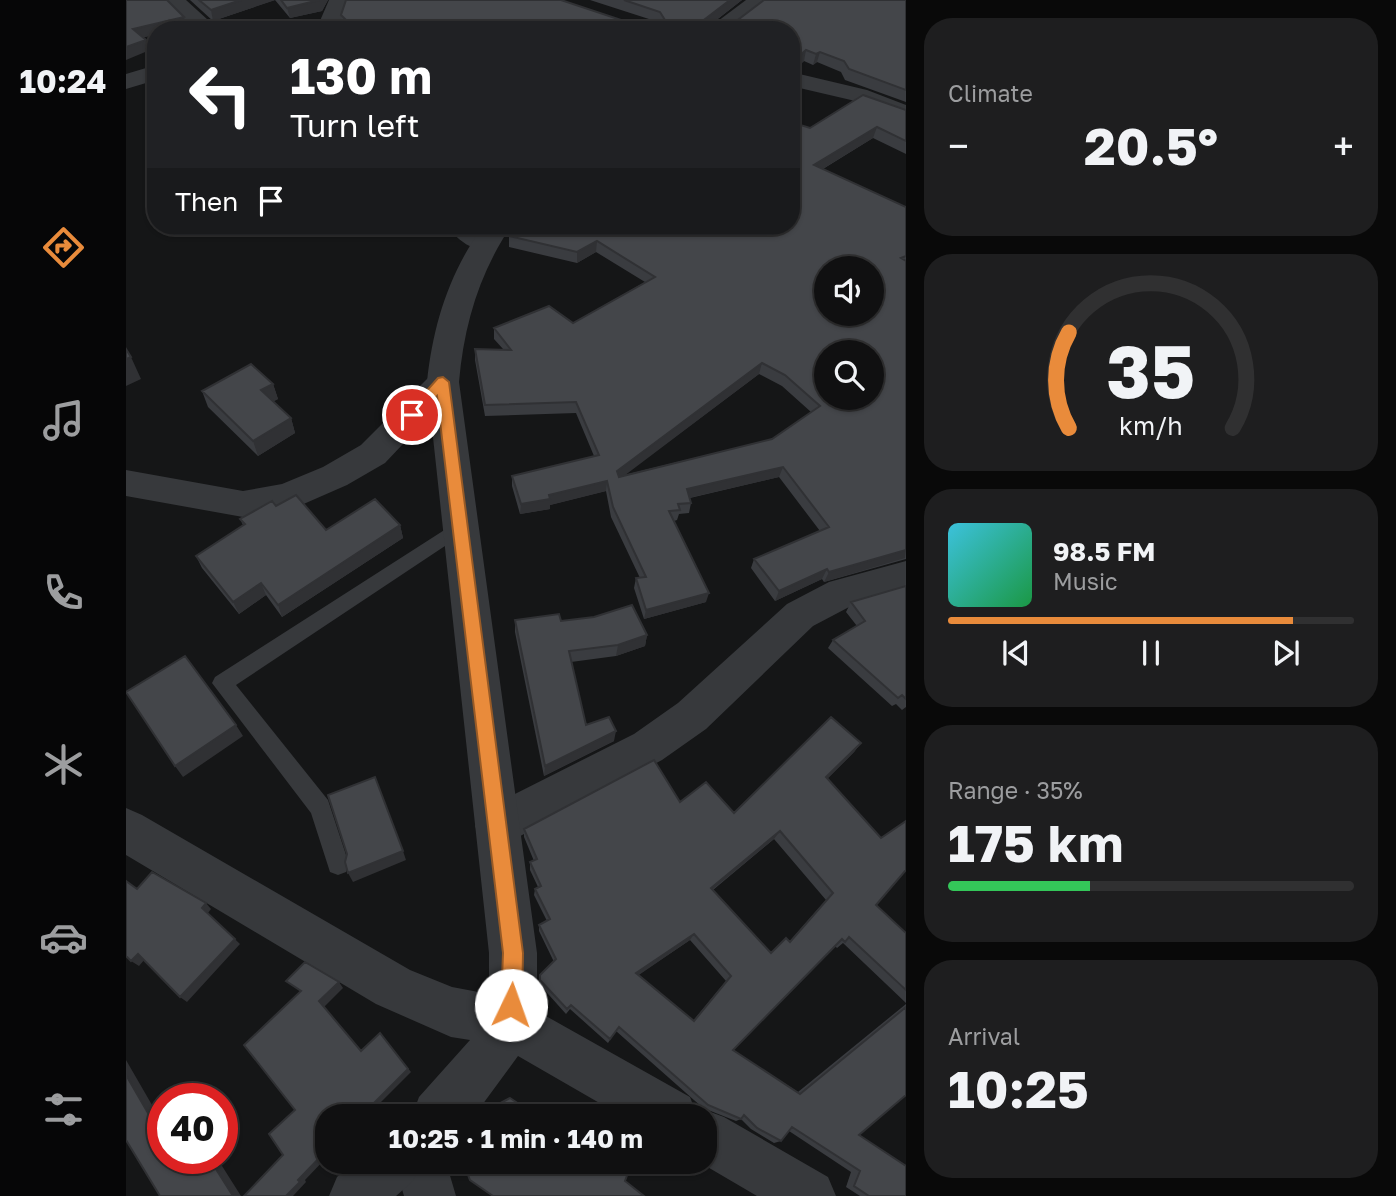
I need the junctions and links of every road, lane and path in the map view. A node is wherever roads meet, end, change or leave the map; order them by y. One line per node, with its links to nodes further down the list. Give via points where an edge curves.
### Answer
1 (173, 0): 4 (street)
2 (340, 0): 5 (street)
3 (761, 0): 6 (street)
4 (198, 21)
5 (331, 21)
6 (730, 21)
7 (147, 75): 9 (street)
8 (800, 81): 10 (street, via 859,95)
9 (126, 82)
10 (906, 114)
11 (480, 235): 12 (street, via 445,348)
12 (443, 382): 13 (street, via 373,454 288,497 243,504); 14 (street)
13 (126, 483)
14 (460, 527): 16 (street); 18 (lane, via 222,683 320,807)
15 (906, 576): 16 (street, via 842,593 800,615 692,716 648,747)
16 (496, 826): 19 (street, via 513,953)
17 (126, 830): 19 (street, via 393,987 451,1012)
18 (338, 864)
19 (509, 1023): 20 (street); 21 (street)
20 (451, 1104)
21 (650, 1104)
22 (717, 1143): 27 (street)
23 (381, 1174): 25 (street)
24 (424, 1174): 26 (street)
25 (356, 1196)
26 (430, 1196)
27 (809, 1196)

